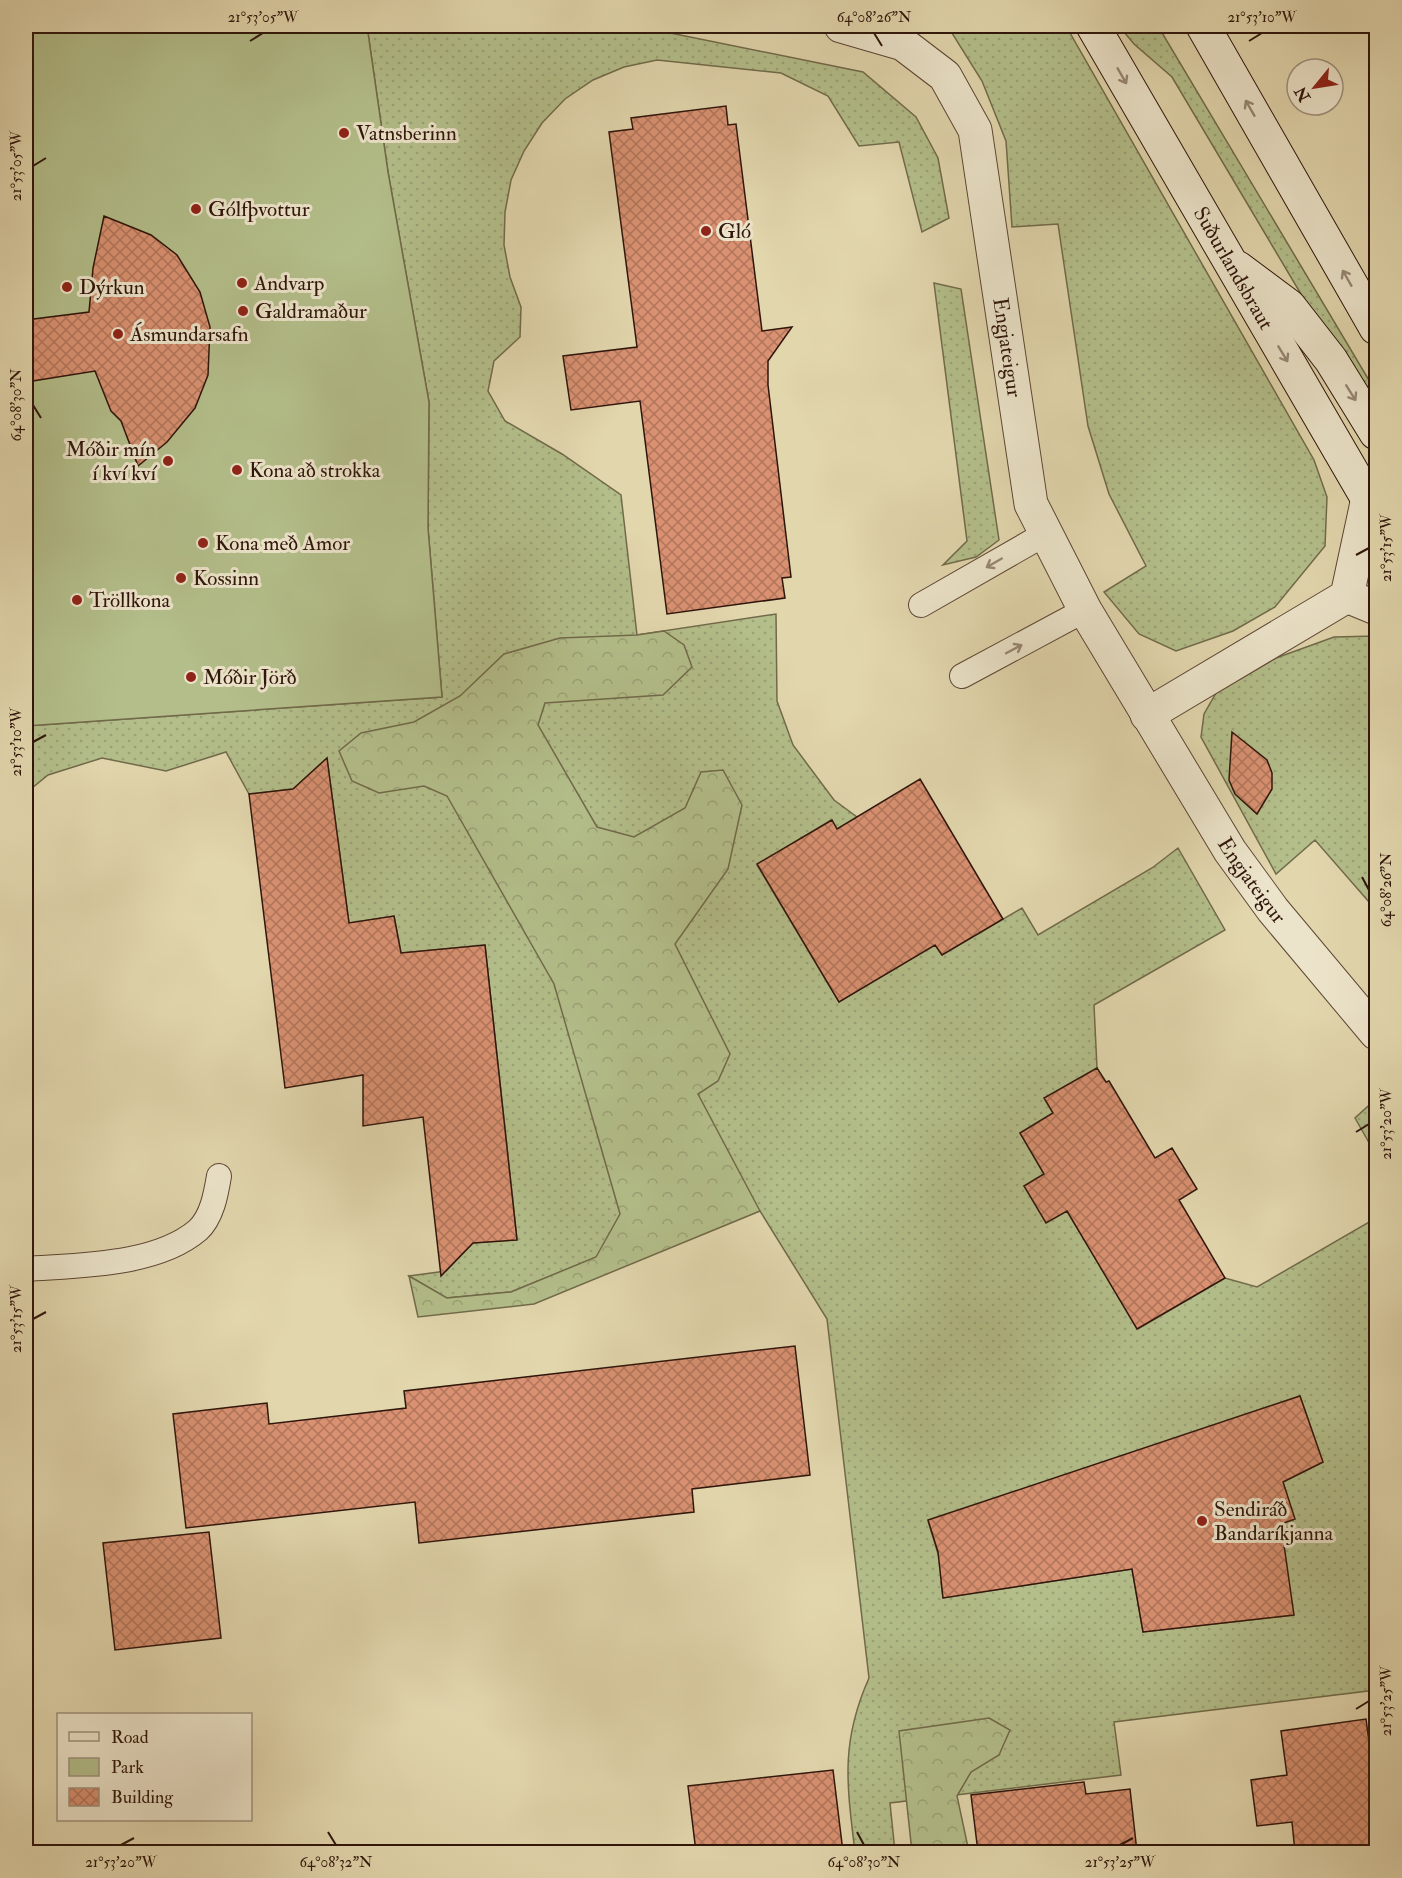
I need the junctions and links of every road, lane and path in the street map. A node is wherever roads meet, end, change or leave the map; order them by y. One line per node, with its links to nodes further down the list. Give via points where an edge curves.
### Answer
1 (841, 26): 8 (street, Engjateigur, via 903,44 945,76 975,130 1031,504)
2 (1093, 26): 4 (street, Suðurlandsbraut, one-way to 4)
3 (1203, 26): 5 (street, one-way to 3)
4 (1227, 260): 6 (street, one-way to 6, via 1289,306 1331,360); 7 (street, Suðurlandsbraut, one-way to 7)
5 (1377, 328)
6 (1377, 433)
7 (1372, 506): 9 (street)
8 (1045, 534): 10 (lane, one-way to 10); 12 (street, Engjateigur)
9 (1347, 596): 11 (street); 14 (street)
10 (921, 605)
11 (1377, 608)
12 (1085, 610): 13 (lane, one-way to 12); 14 (street, Engjateigur)
13 (962, 676)
14 (1147, 715): 15 (street, Engjateigur, via 1242,868 1306,952)
15 (1377, 1034)
16 (219, 1176): 17 (lane, via 214,1203 199,1229 173,1246 87,1265)
17 (26, 1269)

